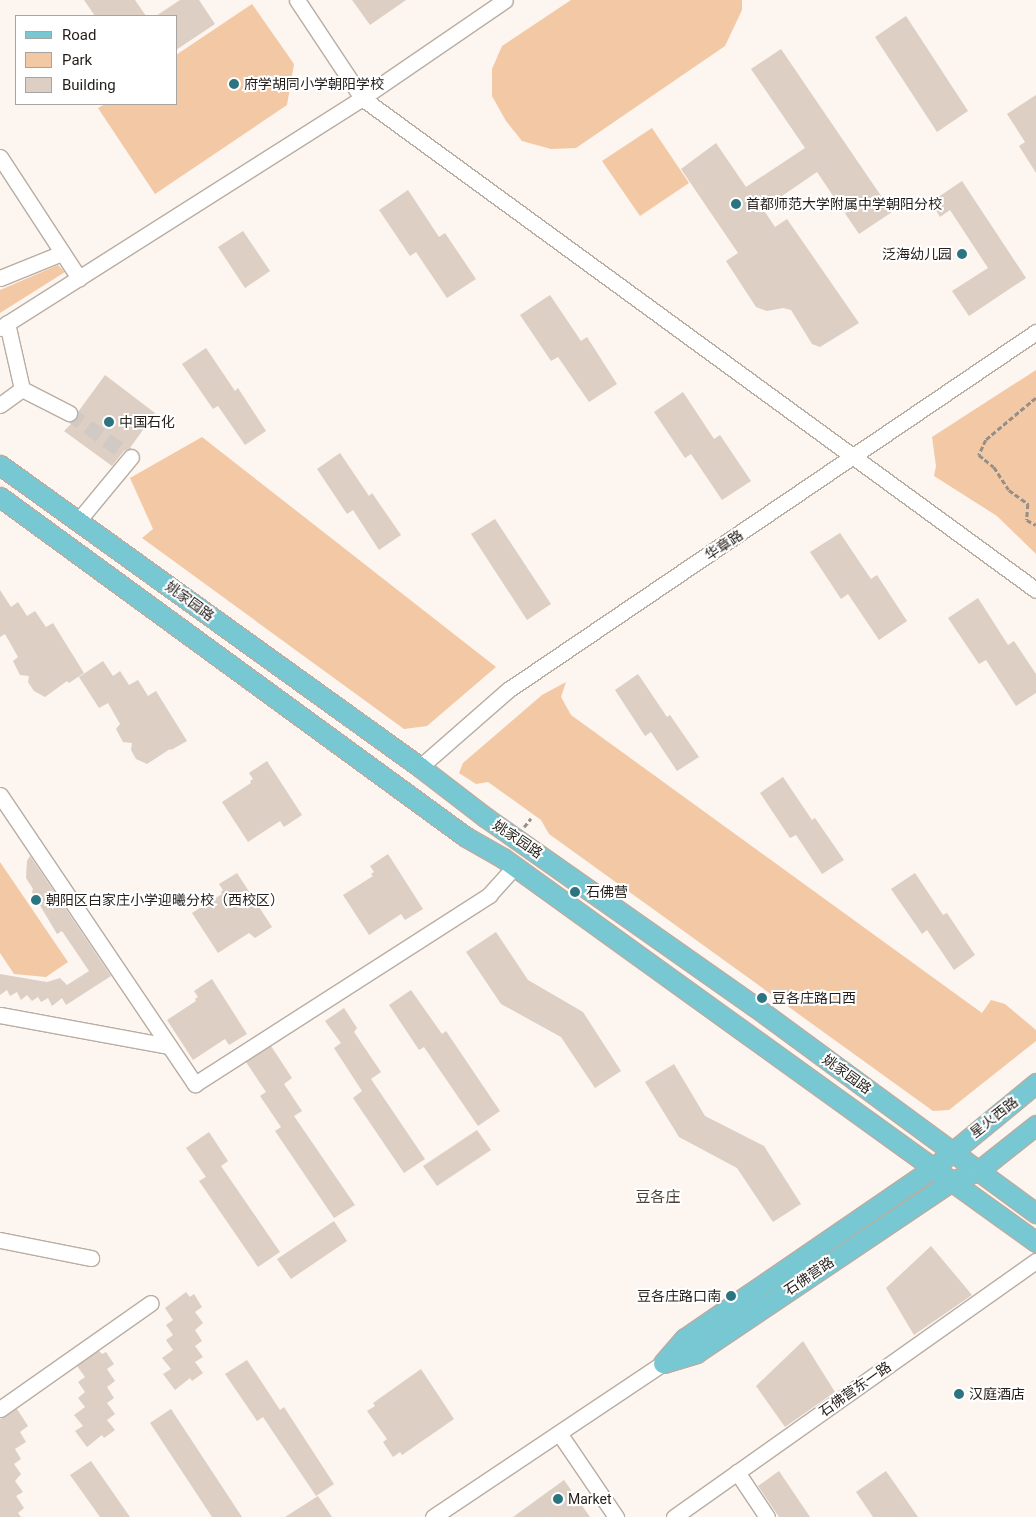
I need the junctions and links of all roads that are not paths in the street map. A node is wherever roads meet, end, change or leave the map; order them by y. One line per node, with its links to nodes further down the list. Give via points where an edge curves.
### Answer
1 (297, 0): 3 (street)
2 (506, 0): 3 (street)
3 (362, 98): 7 (street); 14 (street)
4 (0, 157): 5 (street)
5 (62, 254): 6 (street); 7 (street)
6 (0, 278)
7 (79, 278): 8 (street)
8 (4, 326): 10 (street)
9 (1036, 332): 14 (street, 华章路)
10 (22, 389): 11 (street); 12 (street)
11 (0, 406)
12 (69, 413)
13 (131, 457): 17 (street)
14 (855, 457): 18 (street); 19 (street, 华章路, via 508,690)
15 (0, 465): 17 (main road, 姚家园路)
16 (0, 497): 21 (main road, 姚家园路, via 466,837)
17 (78, 521): 19 (main road, 姚家园路)
18 (1036, 590)
19 (420, 767): 26 (main road, 姚家园路, via 485,817 754,1006)
20 (0, 795): 23 (street)
21 (514, 867): 23 (street, via 489,895 195,1084); 27 (main road, 姚家园路)
22 (0, 1015): 23 (street)
23 (169, 1046)
24 (1036, 1083): 26 (main road, 星火西路)
25 (1036, 1125): 28 (main road)
26 (951, 1150): 27 (main road, 星火西路); 28 (main road, 姚家园路)
27 (933, 1168): 29 (main road, 姚家园路); 36 (main road, 石佛营路, via 685,1338)
28 (978, 1171): 29 (main road, 石佛营路); 30 (main road, 姚家园路)
29 (952, 1181): 32 (main road, 姚家园路); 36 (main road, 石佛营路, via 696,1353)
30 (1036, 1213)
31 (0, 1240): 33 (street)
32 (1036, 1242)
33 (90, 1258)
34 (1036, 1261): 39 (street, 石佛营东一路)
35 (150, 1303): 37 (street)
36 (663, 1363): 38 (street, 石佛营路)
37 (0, 1409)
38 (559, 1433): 40 (street, 石佛营路); 41 (street)
39 (737, 1472): 42 (street, 石佛营东一路); 43 (street)
40 (434, 1517)
41 (616, 1517)
42 (674, 1517)
43 (766, 1517)

